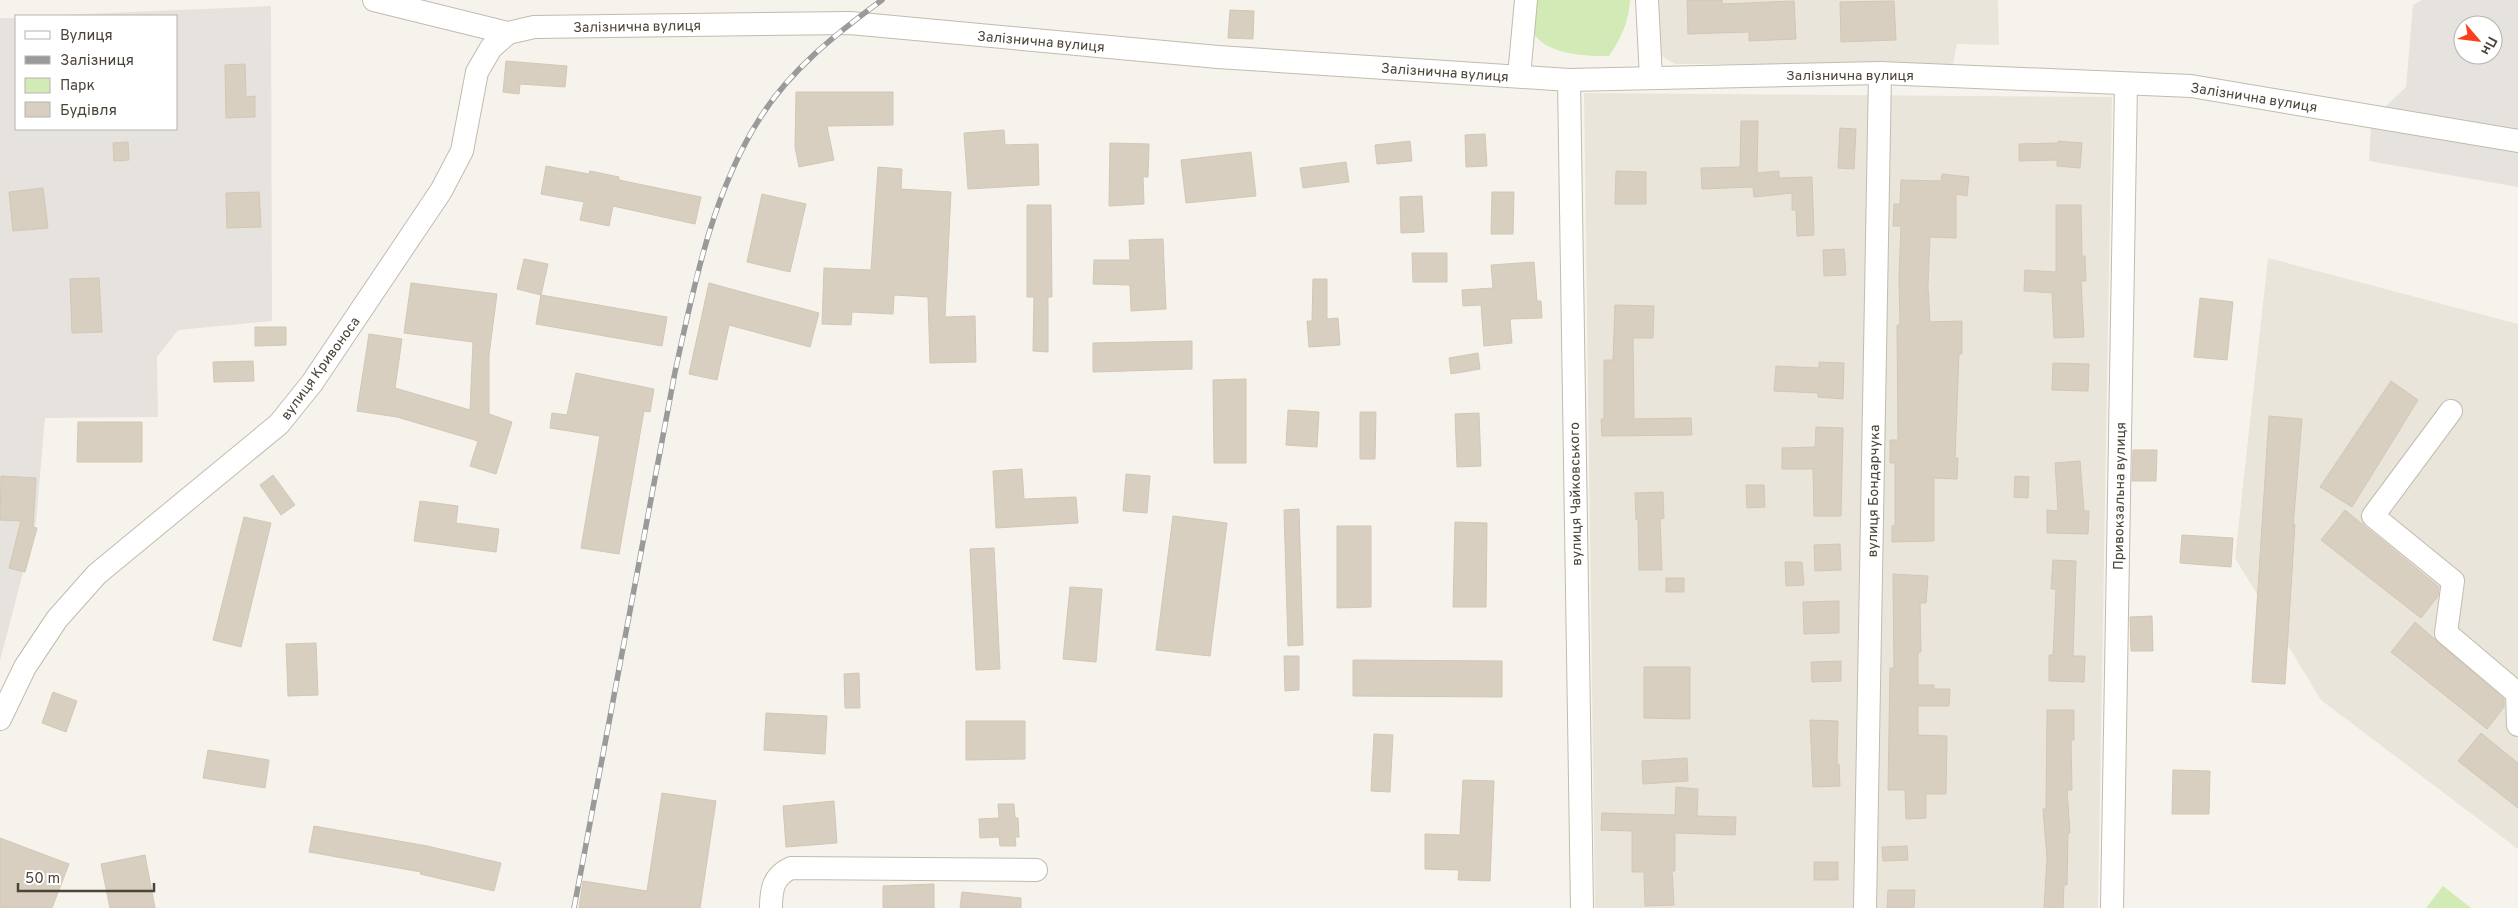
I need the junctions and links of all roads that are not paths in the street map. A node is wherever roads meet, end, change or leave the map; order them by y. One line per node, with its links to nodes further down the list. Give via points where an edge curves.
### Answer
1 (374, 0): 4 (street, Залізнична вулиця)
2 (1526, 0): 6 (street)
3 (1647, 0): 7 (street)
4 (508, 33): 6 (street, Залізнична вулиця, via 534,27 850,24 1218,57); 12 (street, вулиця Кривоноса, via 491,48 477,72 462,151 442,191 312,383 279,424 98,574 57,619 25,667)
5 (1880, 73): 7 (street, Залізнична вулиця); 9 (street, Залізнична вулиця); 17 (street, вулиця Бондарчука)
6 (1519, 76): 8 (street, Залізнична вулиця)
7 (1651, 78): 8 (street, Залізнична вулиця)
8 (1569, 80): 16 (street, вулиця Чайковського)
9 (2126, 84): 10 (street, Залізнична вулиця, via 2191,86); 18 (street, Привокзальна вулиця)
10 (2518, 141)
11 (2451, 411): 13 (street, via 2373,516 2453,581 2446,633 2517,693)
12 (0, 719)
13 (2518, 725)
14 (1036, 870): 15 (street, via 790,868 779,874 772,892)
15 (772, 908)
16 (1582, 908)
17 (1866, 908)
18 (2112, 908)

